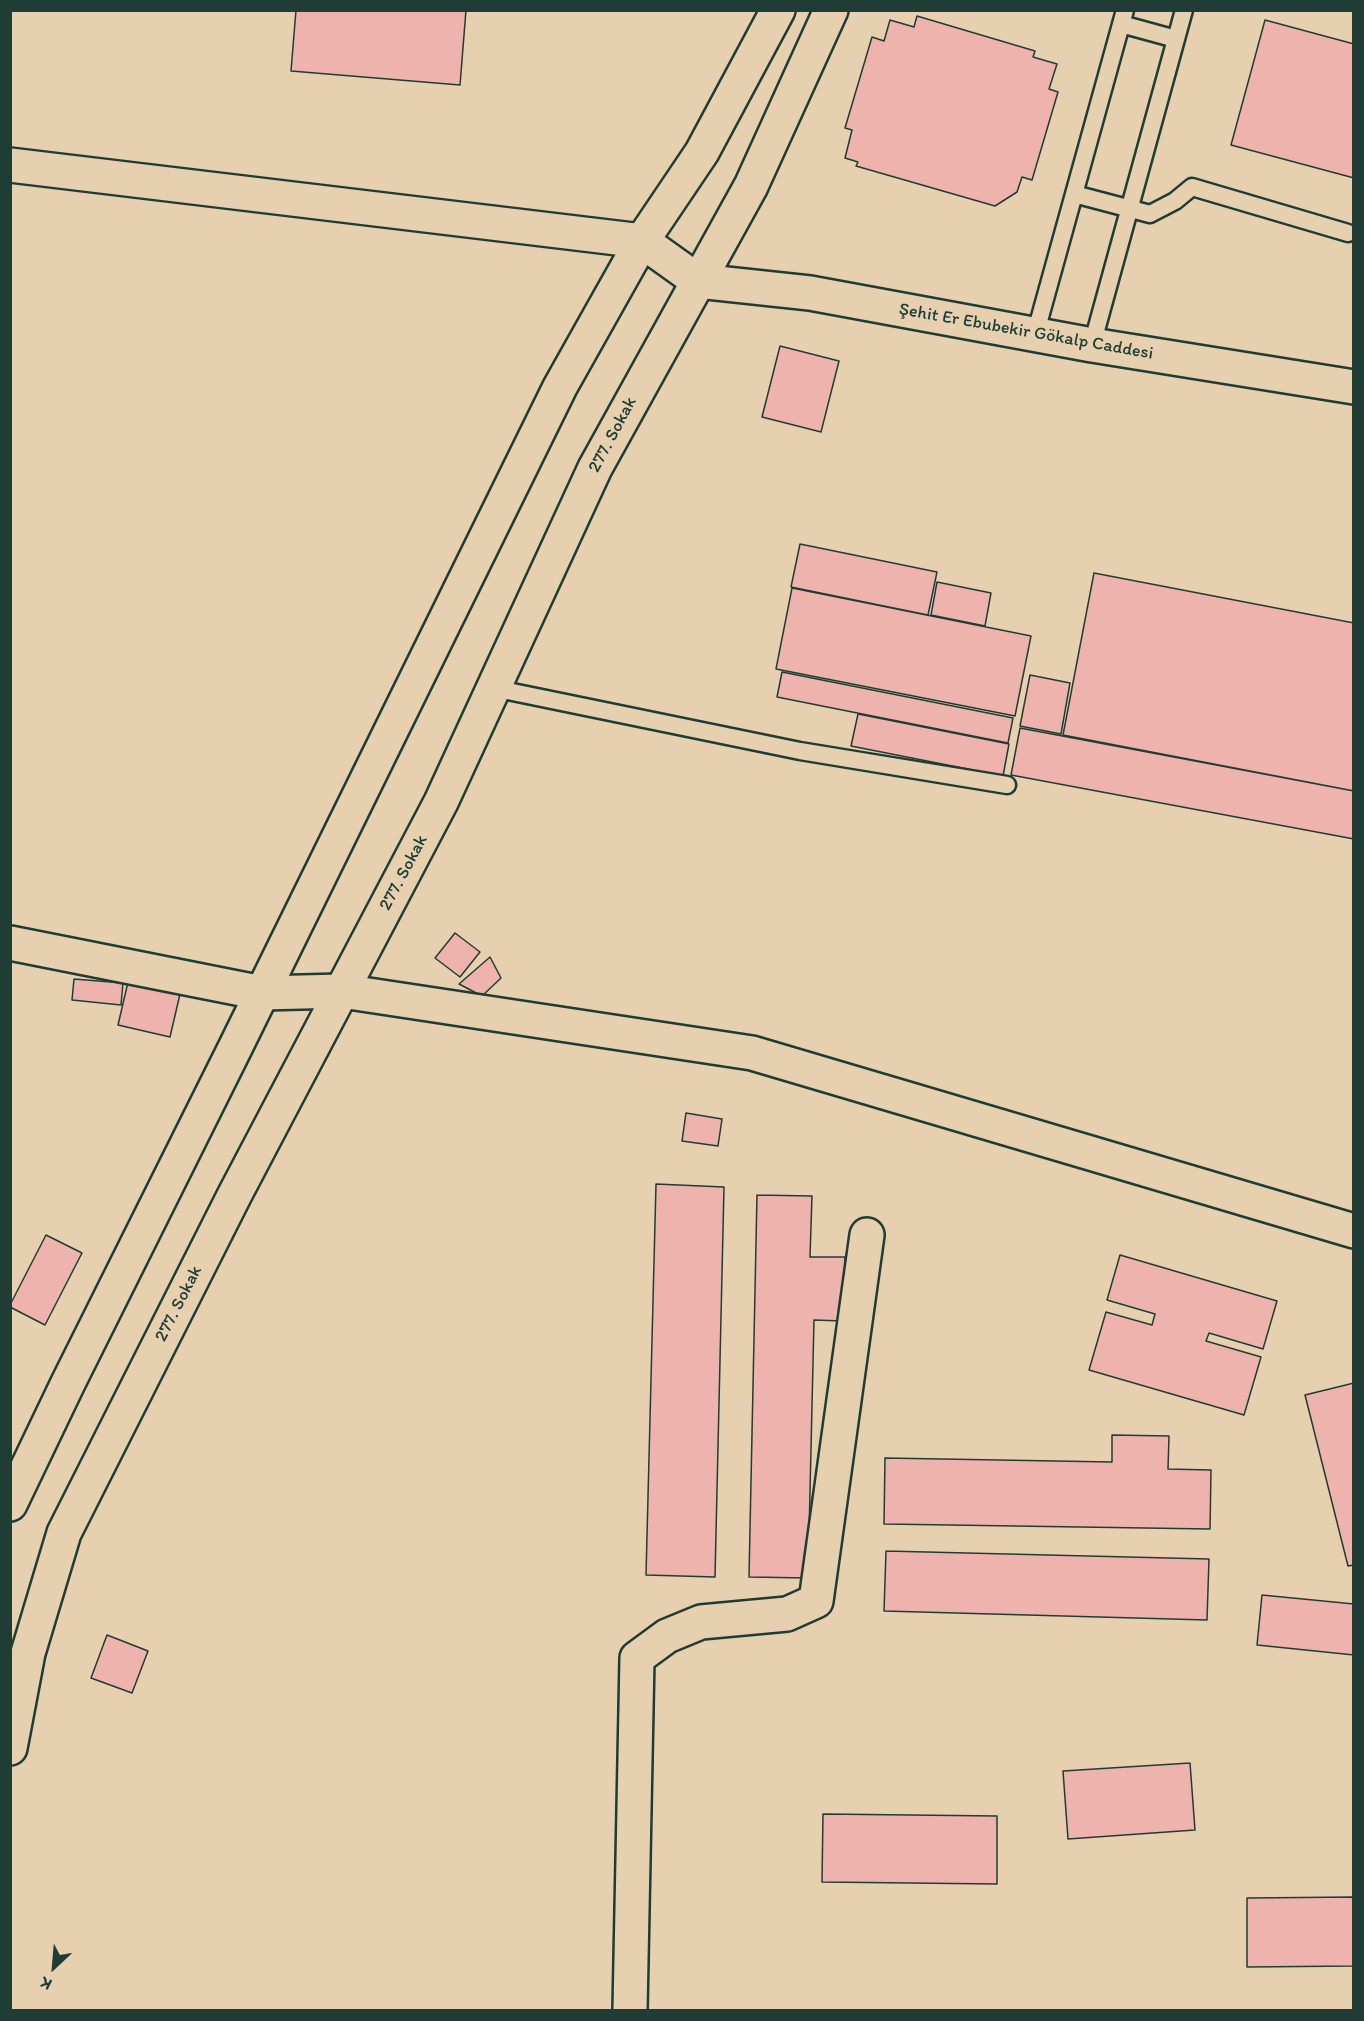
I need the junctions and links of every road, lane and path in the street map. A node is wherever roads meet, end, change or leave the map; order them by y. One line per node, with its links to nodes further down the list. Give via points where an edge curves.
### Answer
1 (778, 10): 10 (street, via 702,152)
2 (831, 10): 11 (street, 277. Sokak, via 751,186)
3 (1184, 10): 5 (lane)
4 (1123, 17): 5 (lane); 7 (lane)
5 (1176, 39): 8 (lane)
6 (10, 165): 10 (street)
7 (1074, 194): 8 (lane); 12 (lane)
8 (1129, 209): 9 (lane, via 1150,214 1192,187); 13 (lane)
9 (1348, 233)
10 (642, 241): 11 (street); 19 (street, via 560,387)
11 (698, 281): 12 (street, Şehit Er Ebubekir Gökalp Caddesi, via 810,293); 15 (street, 277. Sokak, via 595,468)
12 (1035, 335): 13 (street, Şehit Er Ebubekir Gökalp Caddesi)
13 (1092, 345): 14 (street, Şehit Er Ebubekir Gökalp Caddesi)
14 (1353, 387)
15 (493, 688): 16 (lane, via 800,751); 18 (street, 277. Sokak, via 441,802)
16 (1006, 785)
17 (10, 943): 19 (street)
18 (342, 991): 19 (street); 20 (street, via 752,1053); 23 (street, 277. Sokak, via 64,1533 28,1653)
19 (262, 993): 22 (street)
20 (1353, 1231)
21 (867, 1234): 24 (street, via 816,1601 787,1614 701,1622 667,1636 637,1658)
22 (10, 1504)
23 (10, 1748)
24 (630, 2010)

